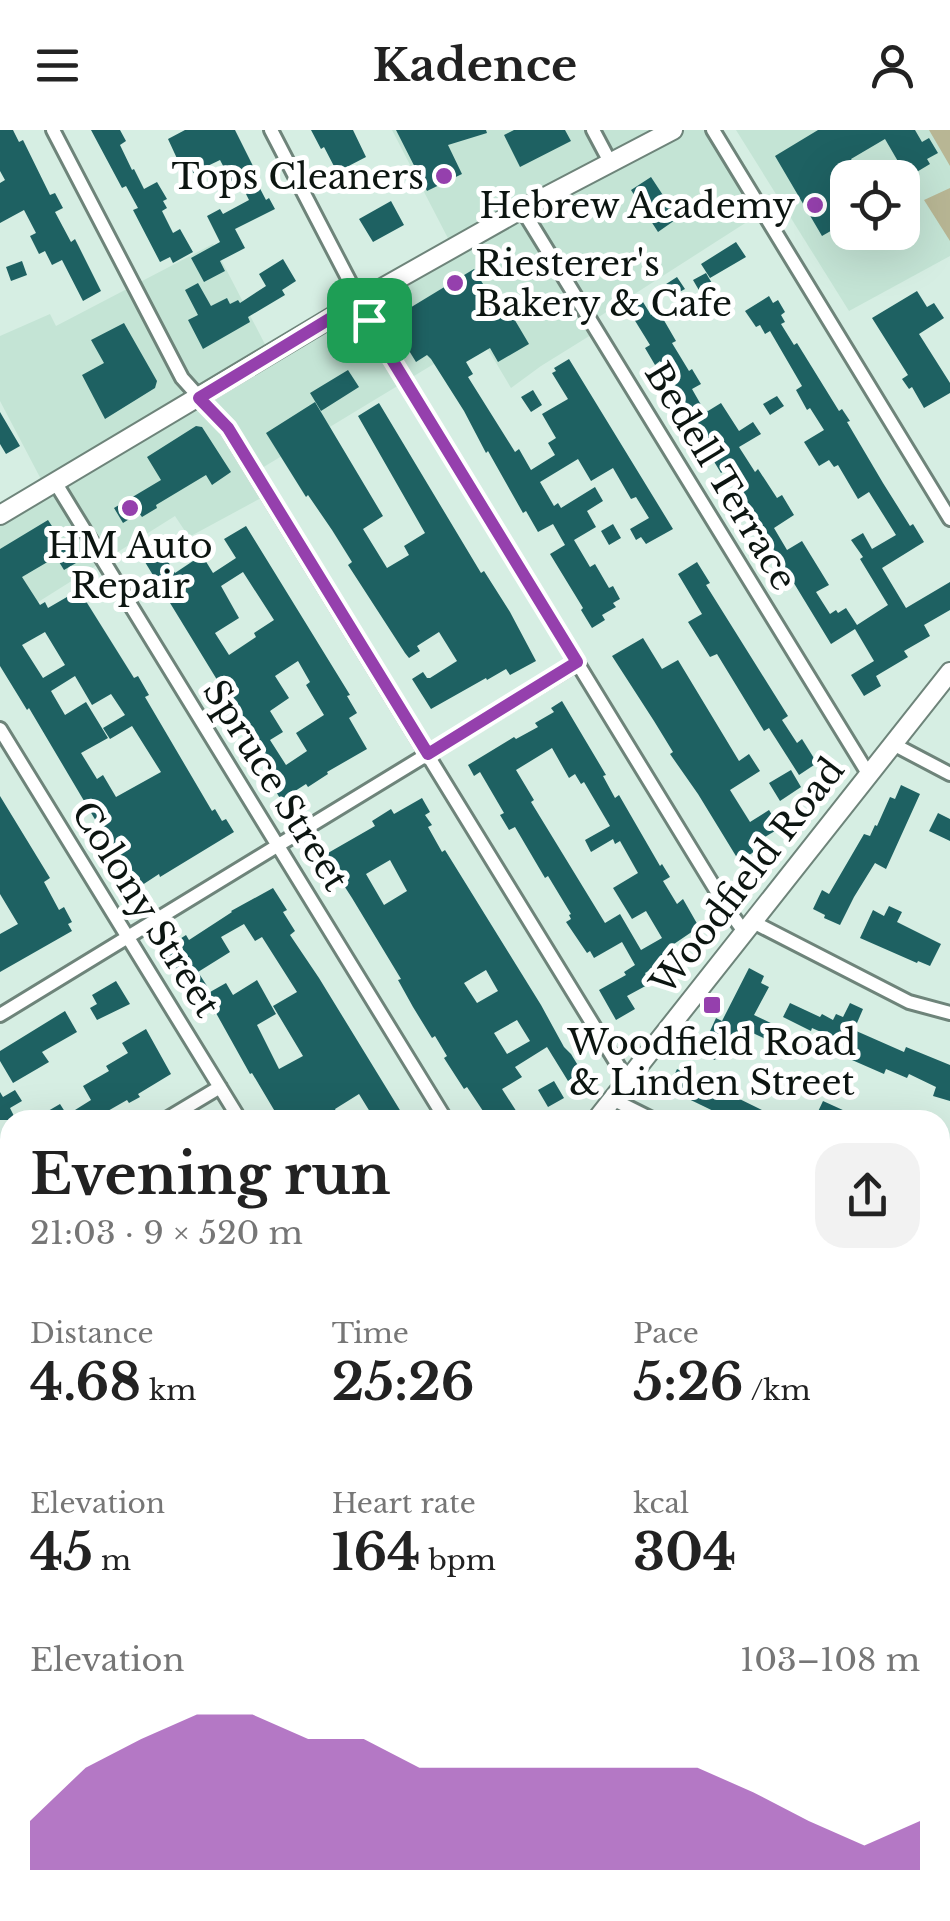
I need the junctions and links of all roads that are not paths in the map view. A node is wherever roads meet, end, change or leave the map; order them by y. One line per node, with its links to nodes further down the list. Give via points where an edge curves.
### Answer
1 (53, 130): 9 (street, via 182,378)
2 (271, 130): 8 (street)
3 (593, 130): 6 (street)
4 (673, 130): 6 (main road)
5 (714, 130): 12 (street)
6 (610, 162): 7 (main road)
7 (522, 209): 8 (main road); 19 (street, Bedell Terrace)
8 (359, 301): 9 (main road); 13 (street)
9 (199, 398): 10 (main road); 17 (street, via 228,428)
10 (55, 482): 11 (main road); 20 (street, Spruce Street)
11 (0, 515)
12 (950, 519)
13 (577, 662): 17 (street); 21 (street, via 727,908)
14 (950, 672): 16 (main road, Woodfield Road)
15 (0, 729): 22 (street, Colony Street)
16 (893, 744): 18 (street); 19 (main road, Woodfield Road)
17 (428, 754): 20 (street); 25 (street)
18 (950, 774)
19 (868, 775): 21 (main road, Woodfield Road)
20 (278, 846): 22 (street); 30 (street, Spruce Street)
21 (749, 928): 23 (street, via 909,1002); 25 (main road, Woodfield Road)
22 (128, 938): 24 (street); 26 (street, Colony Street)
23 (950, 1013)
24 (0, 1016)
25 (627, 1080): 27 (main road, Woodfield Road)
26 (220, 1087): 28 (street); 29 (street, Colony Street)
27 (612, 1099): 31 (main road, Woodfield Road); 32 (street)
28 (182, 1110)
29 (234, 1110)
30 (440, 1110)
31 (604, 1110)
32 (634, 1110)

